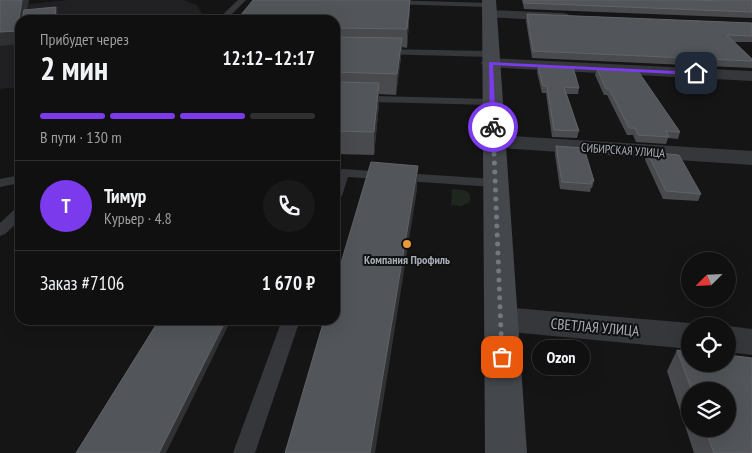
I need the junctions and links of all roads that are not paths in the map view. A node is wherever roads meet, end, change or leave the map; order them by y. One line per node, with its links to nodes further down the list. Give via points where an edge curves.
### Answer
1 (242, 0): 5 (lane)
2 (410, 1): 3 (lane); 4 (lane)
3 (380, 2)
4 (489, 6): 6 (street); 8 (main road)
5 (226, 15)
6 (577, 17)
7 (374, 52): 8 (lane)
8 (490, 58): 9 (street); 11 (main road)
9 (752, 76)
10 (340, 98): 11 (lane)
11 (492, 102): 12 (main road)
12 (494, 142): 13 (street, СИБИРСКАЯ УЛИЦА); 17 (main road)
13 (752, 158)
14 (340, 172): 17 (lane)
15 (15, 180): 16 (lane)
16 (0, 183)
17 (494, 183): 20 (main road)
18 (15, 217): 19 (lane)
19 (0, 231)
20 (501, 319): 22 (street, СВЕТЛАЯ УЛИЦА); 26 (main road)
21 (289, 325): 25 (lane)
22 (681, 335)
23 (736, 341): 24 (street)
24 (752, 342)
25 (244, 453)
26 (506, 453)

